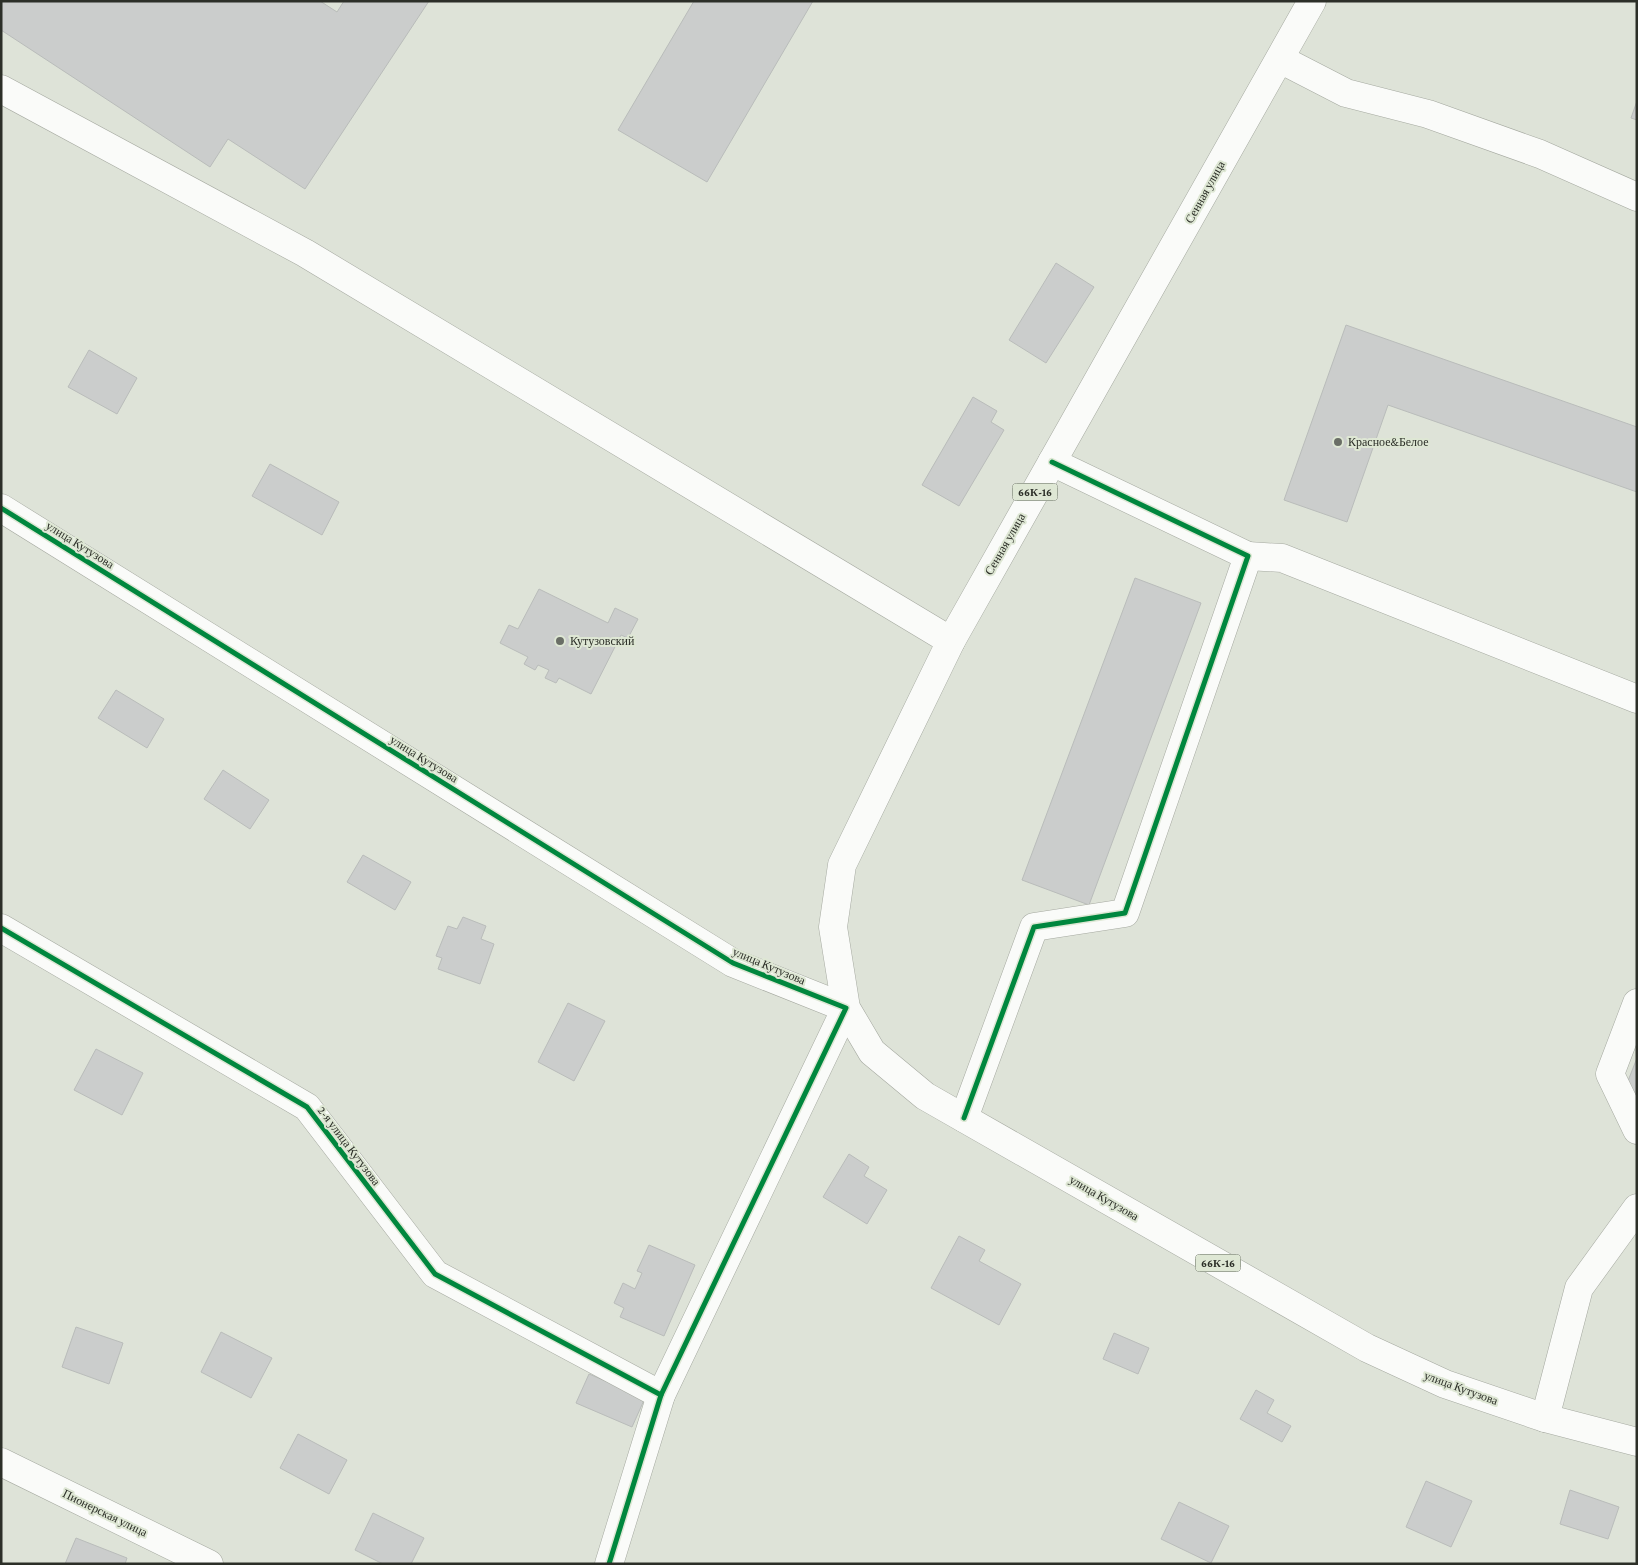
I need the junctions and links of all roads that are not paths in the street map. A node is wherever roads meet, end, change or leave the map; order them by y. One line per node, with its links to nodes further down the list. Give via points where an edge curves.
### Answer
1 (1312, 1): 2 (street, Сенная улица / 66К-16)
2 (1280, 60): 4 (street, via 1346,93 1428,114 1540,154); 5 (street, Сенная улица / 66К-16)
3 (1, 89): 8 (street, via 305,252)
4 (1637, 197)
5 (1052, 462): 7 (street); 8 (street, Сенная улица / 66К-16)
6 (1, 508): 12 (street, улица Кутузова, via 733,963)
7 (1248, 556): 9 (street, via 1282,558); 13 (street, via 1125,913 1034,927)
8 (951, 641): 12 (street, Сенная улица / 66К-16, via 842,864 833,927)
9 (1637, 699)
10 (1, 928): 16 (street, 2-я улица Кутузова, via 307,1107 435,1274)
11 (1637, 1003): 14 (street, via 1610,1074)
12 (846, 1008): 13 (street, улица Кутузова / 66К-16, via 872,1052 925,1096); 16 (street)
13 (964, 1118): 17 (street, улица Кутузова / 66К-16, via 1366,1348 1444,1384)
14 (1637, 1130)
15 (1637, 1208): 17 (street, via 1580,1288)
16 (661, 1395): 21 (street)
17 (1545, 1418): 18 (street, улица Кутузова / 66К-16)
18 (1637, 1442)
19 (1, 1462): 20 (street, Пионерская улица)
20 (209, 1564)
21 (609, 1564)

